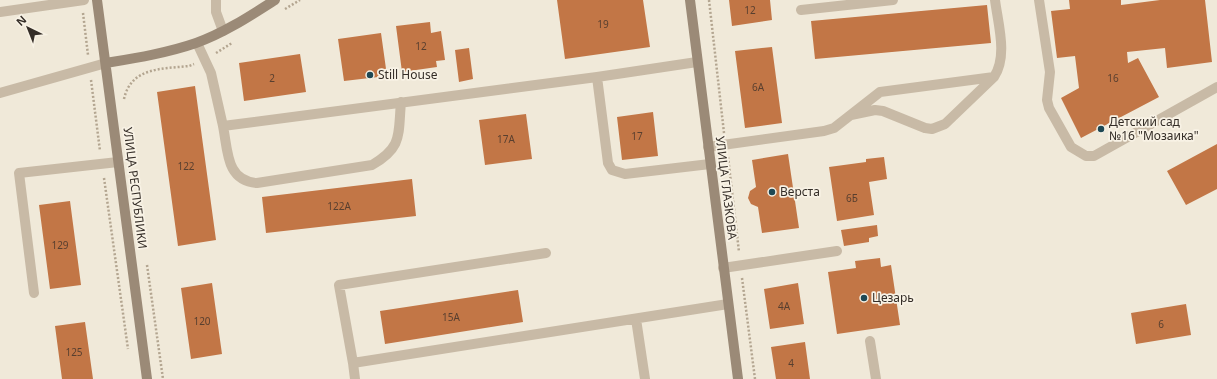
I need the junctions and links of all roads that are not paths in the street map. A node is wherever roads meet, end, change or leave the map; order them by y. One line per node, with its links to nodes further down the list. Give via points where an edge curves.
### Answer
1 (83, 0): 10 (street)
2 (97, 0): 14 (street, УЛИЦА РЕСПУБЛИКИ)
3 (216, 0): 11 (street, via 216,12)
4 (275, 0): 11 (street)
5 (690, 0): 13 (street, УЛИЦА ГЛАЗКОВА)
6 (893, 0): 9 (street)
7 (995, 0): 16 (street, via 1002,55 999,70)
8 (1039, 0): 17 (street, via 1050,72 1046,100 1066,140 1079,153 1094,156)
9 (802, 10)
10 (0, 12)
11 (223, 31): 12 (street)
12 (197, 43): 14 (street); 21 (street, via 210,73)
13 (697, 62): 15 (street); 22 (street, УЛИЦА ГЛАЗКОВА)
14 (106, 63): 18 (street); 23 (street, УЛИЦА РЕСПУБЛИКИ)
15 (597, 77): 19 (street); 24 (street, via 608,163 612,170 625,174)
16 (994, 77): 20 (street, via 889,90 871,97); 20 (street, via 940,127 925,128 875,110)
17 (1217, 87)
18 (0, 93)
19 (401, 102): 21 (street); 21 (street, via 398,138 394,148 372,165 257,183 246,182 237,176 231,167)
20 (849, 116): 22 (street, via 834,128 824,131)
21 (223, 126)
22 (708, 147): 24 (street, УЛИЦА ГЛАЗКОВА)
23 (118, 162): 28 (street, via 19,173); 33 (street, УЛИЦА РЕСПУБЛИКИ)
24 (710, 164): 27 (street, УЛИЦА ГЛАЗКОВА)
25 (837, 251): 27 (street)
26 (546, 253): 32 (street, via 339,284)
27 (724, 268): 29 (street, УЛИЦА ГЛАЗКОВА)
28 (34, 293)
29 (728, 304): 30 (street); 36 (street, УЛИЦА ГЛАЗКОВА)
30 (636, 319): 32 (street); 35 (street)
31 (870, 341): 37 (street)
32 (353, 363): 34 (street)
33 (147, 379)
34 (355, 379)
35 (645, 379)
36 (738, 379)
37 (876, 379)

